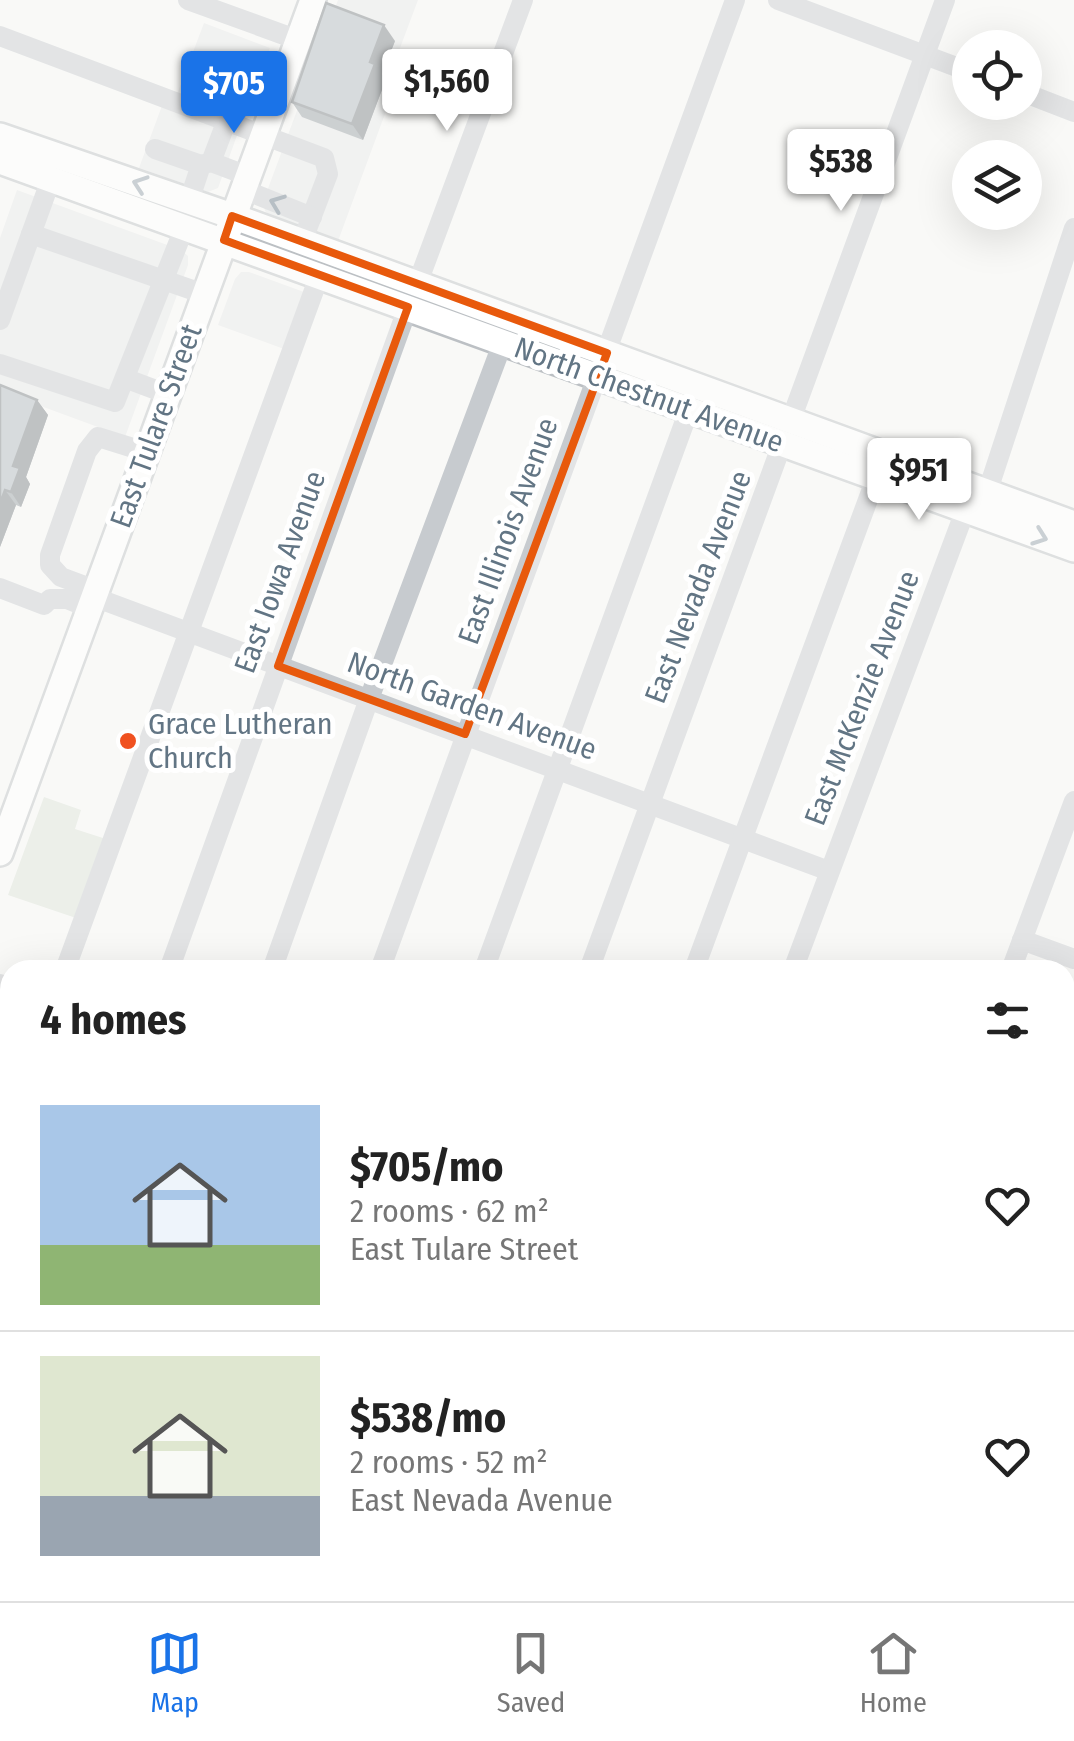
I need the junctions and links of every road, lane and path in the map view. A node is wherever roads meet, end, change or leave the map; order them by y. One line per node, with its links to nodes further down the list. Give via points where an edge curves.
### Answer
1 (188, 0): 8 (street)
2 (313, 0): 8 (main road, East Tulare Street)
3 (523, 0): 30 (street, East Iowa Avenue)
4 (735, 0): 34 (street, East Illinois Avenue)
5 (778, 0): 9 (street)
6 (945, 0): 9 (street, East Nevada Avenue)
7 (0, 36): 13 (street)
8 (298, 40): 14 (main road, East Tulare Street)
9 (925, 54): 10 (street); 38 (street, East Nevada Avenue)
10 (952, 65)
11 (1042, 100): 12 (street)
12 (1074, 112)
13 (227, 120): 14 (street); 17 (street)
14 (264, 134): 20 (main road, East Tulare Street); 22 (street, via 324,158 328,174)
15 (0, 136): 21 (main road, one-way to 15)
16 (154, 149): 17 (street)
17 (206, 164): 20 (street); 21 (street)
18 (2, 167): 19 (main road)
19 (51, 179): 21 (main road); 25 (street)
20 (245, 182): 22 (street, one-way to 20); 23 (main road, East Tulare Street)
21 (187, 214): 23 (main road); 28 (street)
22 (312, 216): 26 (street)
23 (228, 228): 26 (main road); 27 (main road); 29 (main road, East Tulare Street)
24 (1074, 228): 41 (street, East McKenzie Avenue, via 992,481)
25 (31, 234): 28 (street); 31 (street)
26 (302, 242): 30 (main road)
27 (320, 274): 30 (main road); 46 (street)
28 (164, 280): 29 (street); 35 (street)
29 (204, 294): 36 (main road, East Tulare Street)
30 (412, 296): 32 (main road, North Chestnut Avenue); 47 (street, East Iowa Avenue)
31 (0, 320)
32 (507, 330): 34 (main road, North Chestnut Avenue); 48 (street)
33 (0, 364): 35 (street, via 116,402)
34 (602, 365): 37 (main road, North Chestnut Avenue); 38 (main road, North Chestnut Avenue); 49 (street, East Illinois Avenue)
35 (127, 379): 36 (street)
36 (168, 394): 39 (main road, East Tulare Street)
37 (689, 410): 38 (main road, North Chestnut Avenue); 50 (street)
38 (788, 433): 40 (main road, North Chestnut Avenue); 41 (main road, North Chestnut Avenue); 52 (street, East Nevada Avenue)
39 (146, 452): 45 (main road, East Tulare Street); 45 (street, via 106,437 87,451 50,565)
40 (876, 478): 41 (main road, North Chestnut Avenue); 53 (street)
41 (974, 501): 42 (main road, North Chestnut Avenue); 43 (main road, North Chestnut Avenue, one-way to 43); 55 (street, East McKenzie Avenue)
42 (1074, 524)
43 (1074, 549)
44 (0, 588): 45 (street, via 44,605 50,599)
45 (93, 598): 46 (street, North Garden Avenue); 54 (main road, East Tulare Street)
46 (188, 631): 47 (street, North Garden Avenue); 58 (street)
47 (278, 666): 48 (street, North Garden Avenue); 59 (street, East Iowa Avenue)
48 (368, 699): 49 (street, North Garden Avenue); 60 (street)
49 (465, 734): 50 (street, North Garden Avenue); 61 (street, East Illinois Avenue)
50 (555, 768): 52 (street, North Garden Avenue); 62 (street)
51 (1074, 802): 56 (street)
52 (648, 804): 53 (street, North Garden Avenue); 63 (street, East Nevada Avenue)
53 (741, 839): 55 (street, North Garden Avenue); 64 (street)
54 (0, 853)
55 (829, 872): 65 (street, East McKenzie Avenue)
56 (1022, 940): 57 (street); 66 (street)
57 (1074, 959)
58 (69, 960)
59 (172, 960)
60 (276, 960)
61 (384, 960)
62 (488, 960)
63 (593, 960)
64 (698, 960)
65 (797, 960)
66 (1015, 960)

